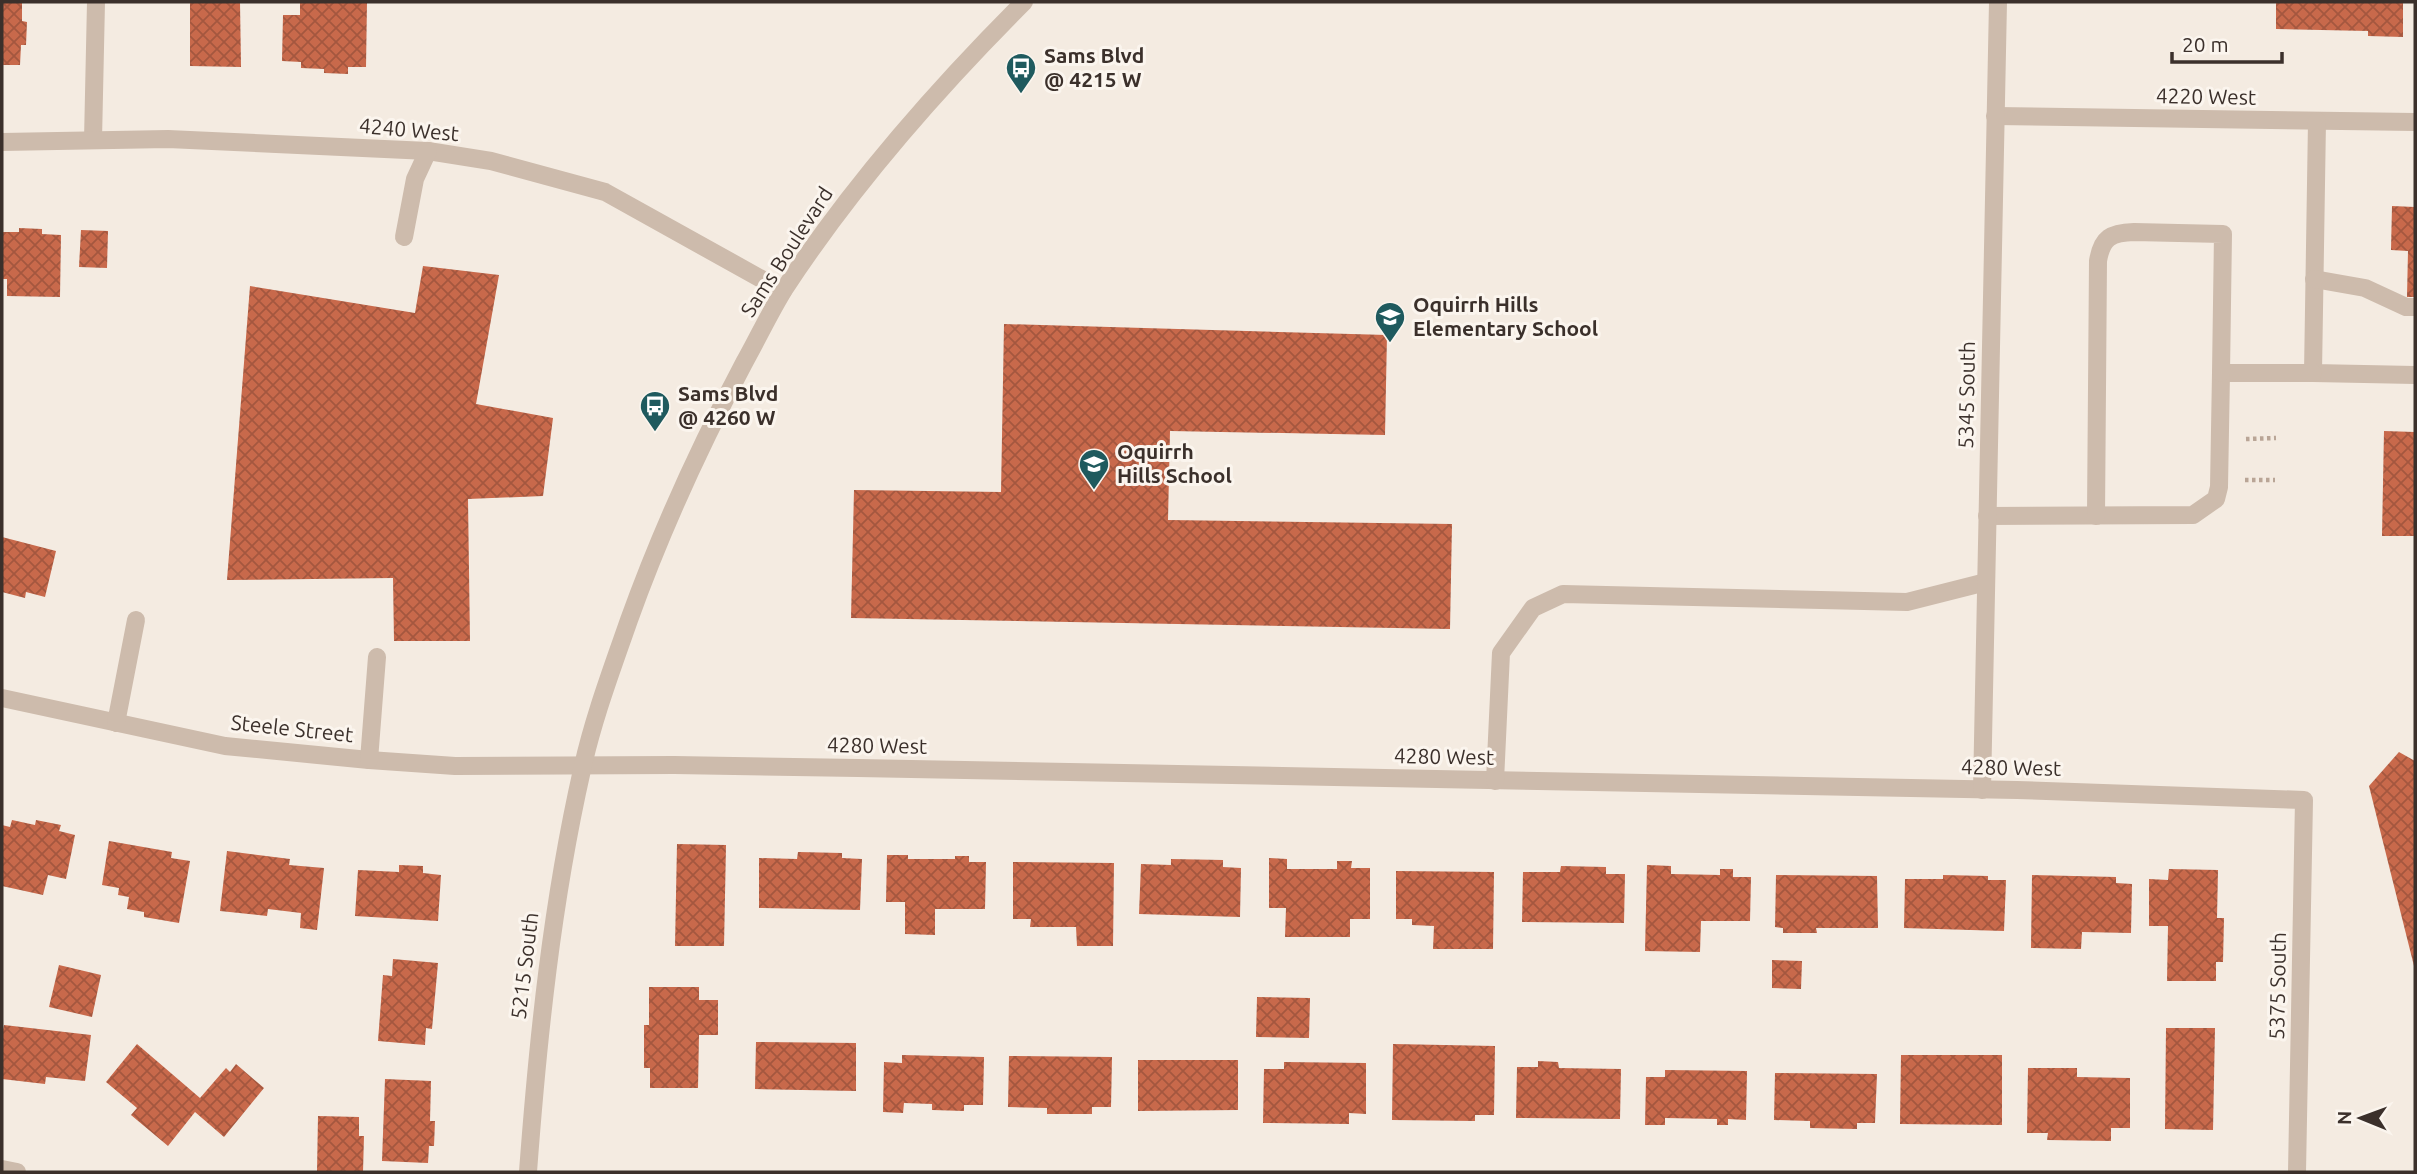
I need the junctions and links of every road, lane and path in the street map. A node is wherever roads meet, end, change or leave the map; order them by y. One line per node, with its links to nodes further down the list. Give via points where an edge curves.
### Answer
1 (96, 2): 7 (street)
2 (1024, 2): 12 (street, Sams Boulevard, via 895,140)
3 (1998, 2): 4 (street, 5345 South)
4 (1995, 116): 5 (street, 4220 West); 17 (street, 5345 South)
5 (2317, 121): 6 (street, 4220 West); 11 (street)
6 (2415, 122)
7 (93, 140): 8 (street, 4240 West); 9 (street, 4240 West)
8 (2, 142)
9 (429, 151): 10 (street, via 415,179); 12 (street, 4240 West, via 491,161 605,192)
10 (404, 237)
11 (2314, 279): 13 (street, via 2365,288); 15 (street)
12 (783, 291): 25 (street, Sams Boulevard, via 712,423 651,560 602,697)
13 (2415, 307)
14 (2221, 373): 15 (street); 18 (street, via 2216,499 2193,516); 18 (street, via 2222,234 2134,232 2110,236 2100,247 2098,261)
15 (2313, 373): 16 (street)
16 (2415, 375)
17 (1987, 516): 18 (street); 19 (street, 5345 South)
18 (2096, 516)
19 (1986, 582): 26 (street, via 1907,602 1563,594 1532,608 1501,653); 27 (street, 5345 South)
20 (136, 620): 23 (street)
21 (377, 657): 24 (street)
22 (2, 698): 23 (street, Steele Street)
23 (116, 723): 24 (street, Steele Street, via 225,746)
24 (369, 760): 25 (street, Steele Street)
25 (583, 767): 26 (street, 4280 West, via 700,765); 31 (street, 5215 South, via 556,902 537,1045)
26 (1494, 781): 27 (street, 4280 West)
27 (1982, 790): 28 (street, 4280 West)
28 (2304, 800): 32 (street, 5375 South)
29 (2, 1169): 30 (street)
30 (17, 1172)
31 (527, 1172)
32 (2297, 1172)

